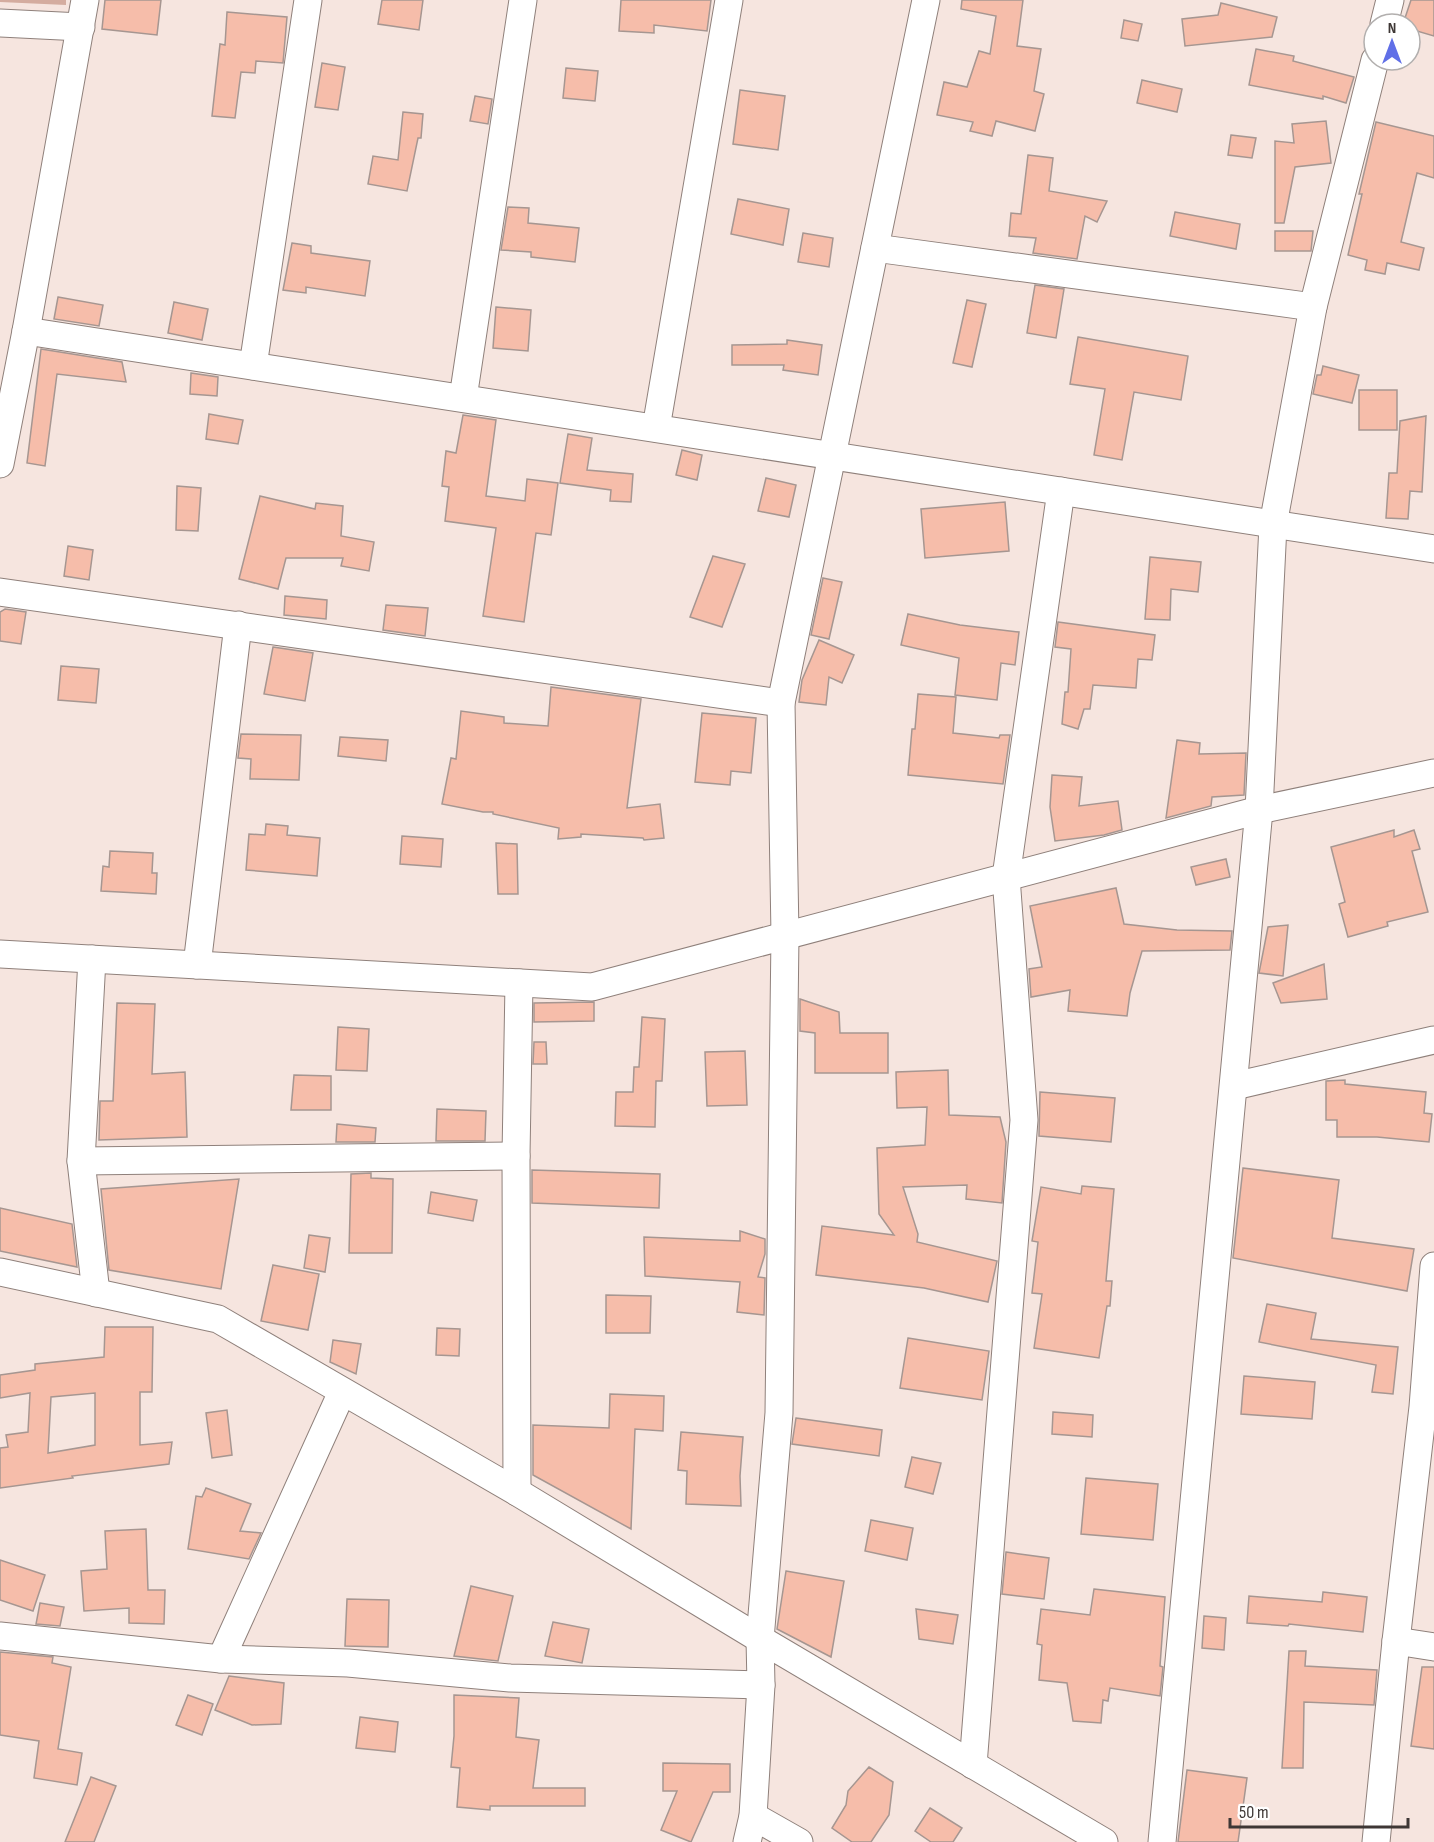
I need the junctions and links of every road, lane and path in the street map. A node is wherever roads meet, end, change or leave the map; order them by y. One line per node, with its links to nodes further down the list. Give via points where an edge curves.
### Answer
1 (85, 0): 7 (street)
2 (308, 0): 12 (street)
3 (524, 0): 13 (street)
4 (729, 0): 14 (street)
5 (926, 0): 9 (street)
6 (0, 23): 7 (street)
7 (81, 27): 11 (street)
8 (1372, 72): 10 (street)
9 (874, 248): 10 (street); 15 (street)
10 (1312, 307): 18 (street)
11 (26, 331): 12 (street); 16 (street)
12 (253, 366): 13 (street)
13 (463, 398): 14 (street)
14 (656, 428): 15 (street)
15 (832, 455): 17 (street); 22 (street)
16 (0, 464)
17 (1061, 491): 18 (street); 25 (street)
18 (1273, 525): 19 (street); 24 (street)
19 (1434, 549)
20 (0, 592): 21 (street)
21 (238, 625): 22 (street); 29 (street)
22 (781, 703): 26 (street)
23 (1434, 773): 24 (street)
24 (1259, 810): 25 (street); 32 (street)
25 (1006, 877): 26 (street); 47 (street, via 1024,1120)
26 (785, 935): 30 (street, via 592,987); 42 (street, via 779,1413)
27 (0, 954): 28 (street)
28 (92, 959): 29 (street); 34 (street)
29 (197, 965): 30 (street)
30 (519, 983): 33 (street)
31 (1434, 1040): 32 (street)
32 (1234, 1086): 51 (street)
33 (516, 1156): 34 (street); 40 (street)
34 (81, 1161): 37 (street)
35 (1434, 1266): 39 (street)
36 (0, 1272): 37 (street)
37 (96, 1293): 38 (street, via 218,1319)
38 (342, 1392): 40 (street); 45 (street)
39 (1429, 1408): 43 (street)
40 (517, 1492): 42 (street)
41 (0, 1636): 45 (street)
42 (760, 1639): 46 (street); 47 (street)
43 (1396, 1641): 44 (street); 52 (street)
44 (1434, 1647)
45 (221, 1659): 46 (street, via 348,1663 510,1678)
46 (761, 1685): 48 (street)
47 (973, 1765): 50 (street)
48 (750, 1829): 49 (street)
49 (799, 1842)
50 (1104, 1842)
51 (1162, 1842)
52 (1376, 1842)

